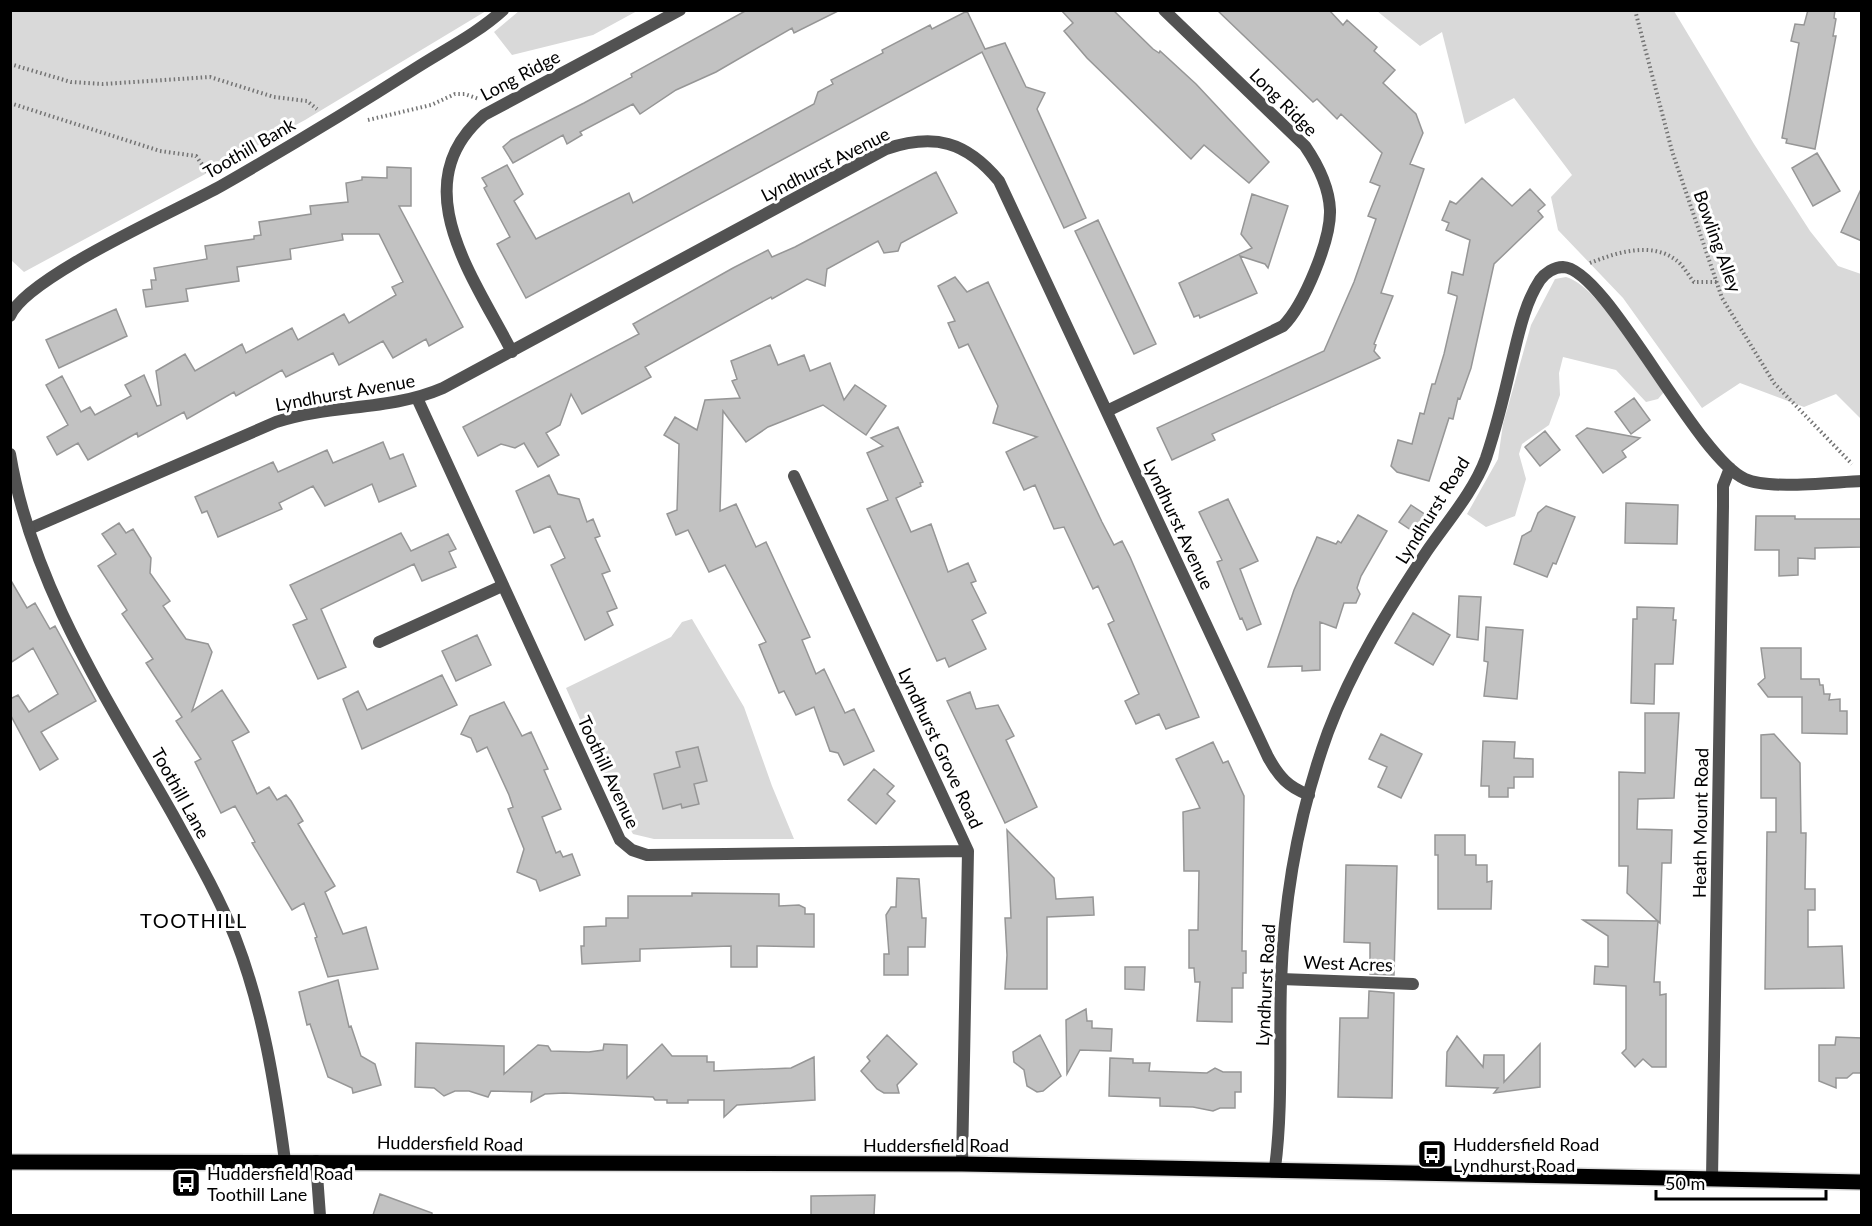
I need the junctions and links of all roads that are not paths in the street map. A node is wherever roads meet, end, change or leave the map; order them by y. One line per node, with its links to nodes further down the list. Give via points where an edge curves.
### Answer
1 (503, 10): 4 (street, Toothill Bank, via 332,121 219,187 71,265 34,288)
2 (680, 10): 5 (street, Long Ridge, via 484,115 456,150 445,193 446,209 453,234)
3 (1164, 10): 7 (street, Long Ridge, via 1305,146 1325,183 1330,212 1324,243 1309,283 1283,326)
4 (11, 315)
5 (512, 352): 6 (street, Lyndhurst Avenue, via 455,383); 7 (street, Lyndhurst Avenue, via 886,149 910,142 938,141 969,153 999,181)
6 (417, 398): 12 (street, Lyndhurst Avenue, via 276,422); 13 (street, Toothill Avenue)
7 (1107, 411): 15 (street, Lyndhurst Avenue, via 1268,757 1279,777)
8 (10, 454): 12 (street, Toothill Lane)
9 (1730, 468): 11 (street, via 1761,484); 15 (street, Lyndhurst Road, via 1625,326 1576,271 1566,267 1554,269 1542,277 1519,331 1479,475 1373,637 1328,731); 24 (street, Heath Mount Road, via 1723,486)
10 (794, 476): 16 (street, Lyndhurst Grove Road)
11 (1862, 482)
12 (29, 529): 19 (street, Toothill Lane, via 67,627 189,844 234,935 263,1023)
13 (502, 586): 14 (street); 16 (street, Toothill Avenue, via 620,840 632,850 647,855)
14 (379, 642)
15 (1309, 795): 17 (street, Lyndhurst Road, via 1290,884)
16 (968, 851): 22 (street, Lyndhurst Grove Road)
17 (1281, 979): 18 (street, West Acres); 23 (street, Lyndhurst Road, via 1279,1140)
18 (1413, 984)
19 (285, 1161): 20 (main road, Huddersfield Road); 21 (main road, Huddersfield Road)
20 (316, 1161): 22 (main road, Huddersfield Road); 26 (street)
21 (10, 1162)
22 (962, 1164): 23 (main road, Huddersfield Road)
23 (1275, 1168): 24 (main road, Huddersfield Road)
24 (1712, 1179): 25 (main road, Huddersfield Road)
25 (1862, 1182)
26 (320, 1215)

